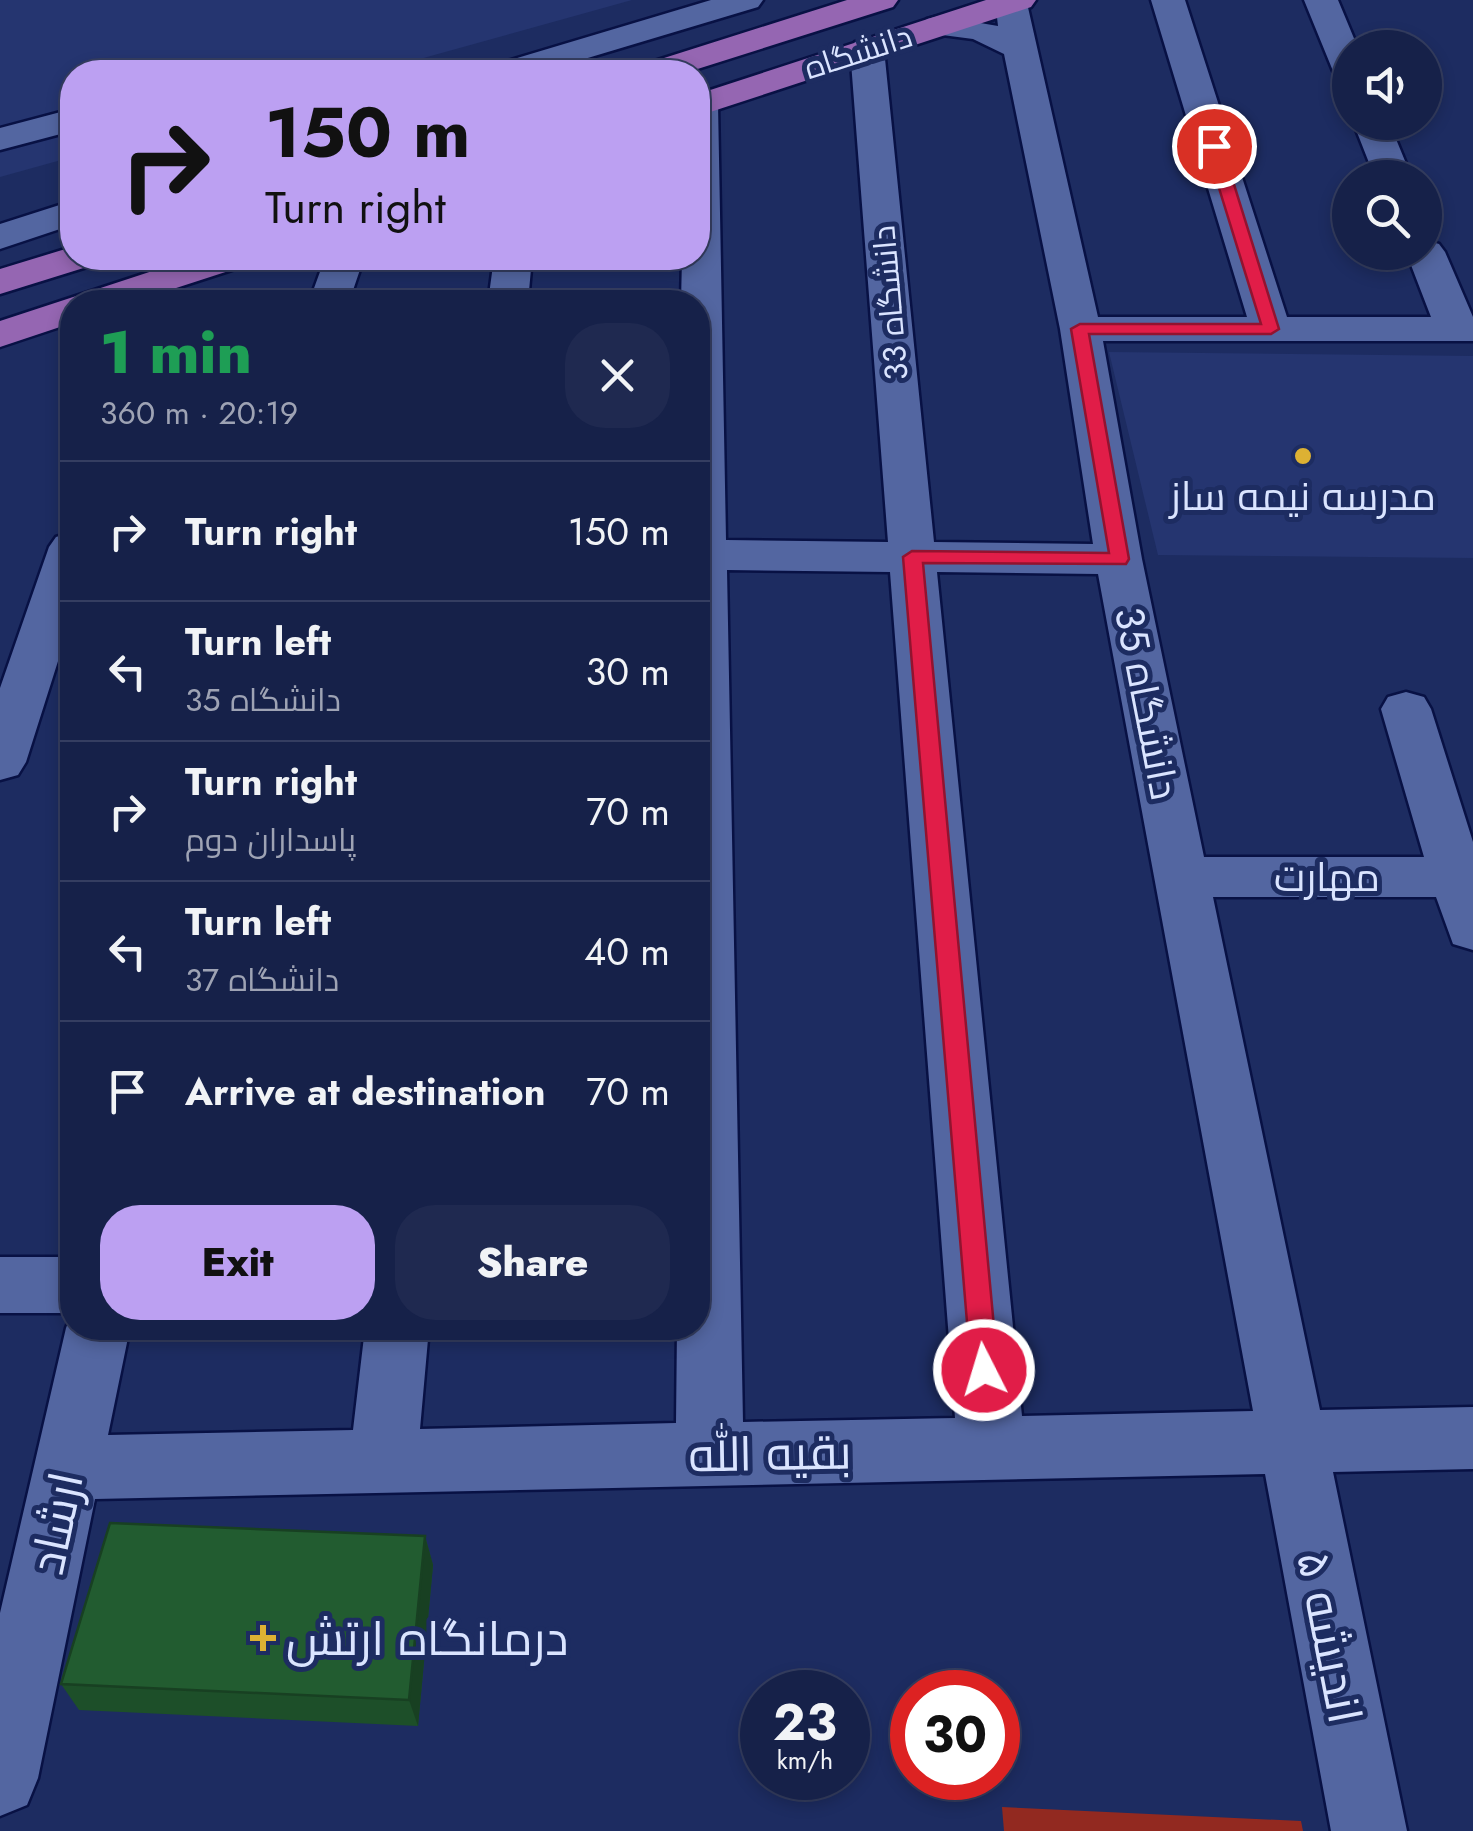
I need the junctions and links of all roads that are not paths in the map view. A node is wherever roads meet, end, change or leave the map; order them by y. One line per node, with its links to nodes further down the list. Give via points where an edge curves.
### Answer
1 (746, 0): 9 (street)
2 (881, 0): 10 (main road, دانشگاه)
3 (1168, 0): 23 (street)
4 (1321, 0): 7 (street)
5 (1016, 18): 6 (main road, دانشگاه); 6 (street, via 980,30); 22 (street, دانشگاه 35)
6 (938, 26): 8 (main road, دانشگاه)
7 (1333, 30)
8 (867, 50): 11 (main road, دانشگاه); 27 (street, دانشگاه 33)
9 (546, 60)
10 (692, 60)
11 (710, 100)
12 (60, 123): 13 (street)
13 (0, 138)
14 (60, 216): 15 (street)
15 (0, 236)
16 (60, 263): 19 (main road)
17 (203, 270): 20 (main road)
18 (1434, 270): 24 (street)
19 (0, 282)
20 (159, 290)
21 (60, 314): 25 (main road)
22 (1080, 329): 23 (street); 28 (street, دانشگاه 35)
23 (1271, 329): 24 (street)
24 (1465, 329)
25 (0, 335)
26 (710, 556): 27 (street)
27 (912, 557): 28 (street); 42 (street, دانشگاه 33)
28 (1119, 559): 32 (street, دانشگاه 35)
29 (60, 583): 31 (street)
30 (1406, 709): 33 (street)
31 (0, 762)
32 (1182, 877): 33 (street, مهارت); 41 (street, دانشگاه 35)
33 (1465, 877): 34 (street)
34 (1473, 930)
35 (0, 1285): 36 (street)
36 (60, 1285)
37 (95, 1340): 45 (street, ارشاد)
38 (396, 1340): 44 (street)
39 (709, 1340): 43 (street)
40 (1473, 1438): 41 (street, بقیه الله)
41 (1292, 1442): 42 (street, بقیه الله); 47 (street, اندیشه ۵)
42 (991, 1448): 43 (street, بقیه الله)
43 (710, 1454): 44 (street, بقیه الله)
44 (383, 1461): 45 (street, بقیه الله)
45 (68, 1468): 46 (street, ارشاد)
46 (0, 1778)
47 (1368, 1831)

